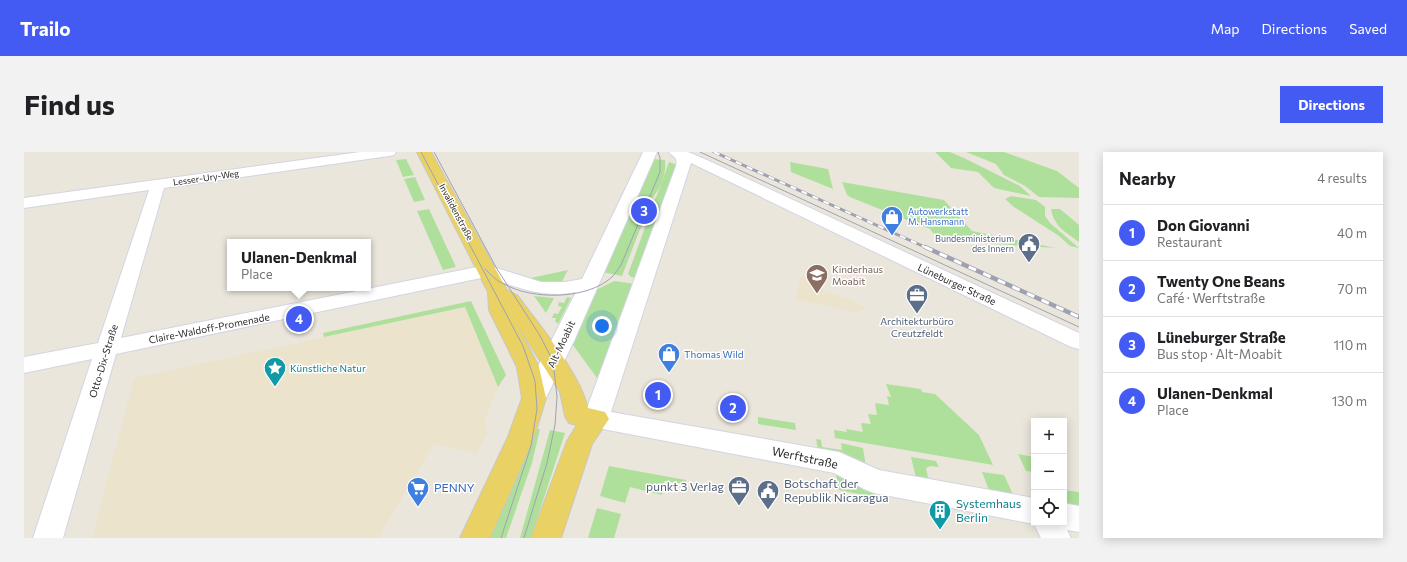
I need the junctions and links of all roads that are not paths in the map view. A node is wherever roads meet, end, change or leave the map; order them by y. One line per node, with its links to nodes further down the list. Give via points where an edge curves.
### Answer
1 (389, 152): 5 (street, Lesser-Ury-Weg)
2 (424, 152): 7 (main road, Invalidenstraße)
3 (650, 152): 8 (street, Alt-Moabit)
4 (680, 153): 10 (street, Lüneburger Straße); 15 (street, via 683,166)
5 (158, 184): 6 (street, Lesser-Ury-Weg); 11 (street, Otto-Dix-Straße)
6 (24, 203)
7 (487, 271): 8 (street, via 540,288 565,288); 9 (main road, Invalidenstraße); 11 (street, Claire-Waldoff-Promenade)
8 (590, 283): 12 (street, Alt-Moabit)
9 (499, 294): 12 (main road, Invalidenstraße, via 511,300); 14 (main road, Invalidenstraße, via 500,310 528,367)
10 (1079, 342)
11 (107, 348): 13 (street, Claire-Waldoff-Promenade); 20 (street, Otto-Dix-Straße)
12 (553, 361): 14 (street, Alt-Moabit); 15 (main road, Invalidenstraße, via 572,392)
13 (24, 365)
14 (534, 398): 21 (main road, Alt-Moabit, via 521,437)
15 (585, 426): 16 (street, Werftstraße, via 834,462 874,481); 22 (main road)
16 (1031, 510)
17 (1067, 517): 18 (street)
18 (1079, 519)
19 (1050, 526): 23 (street)
20 (48, 538)
21 (475, 538)
22 (546, 538)
23 (1056, 538)

